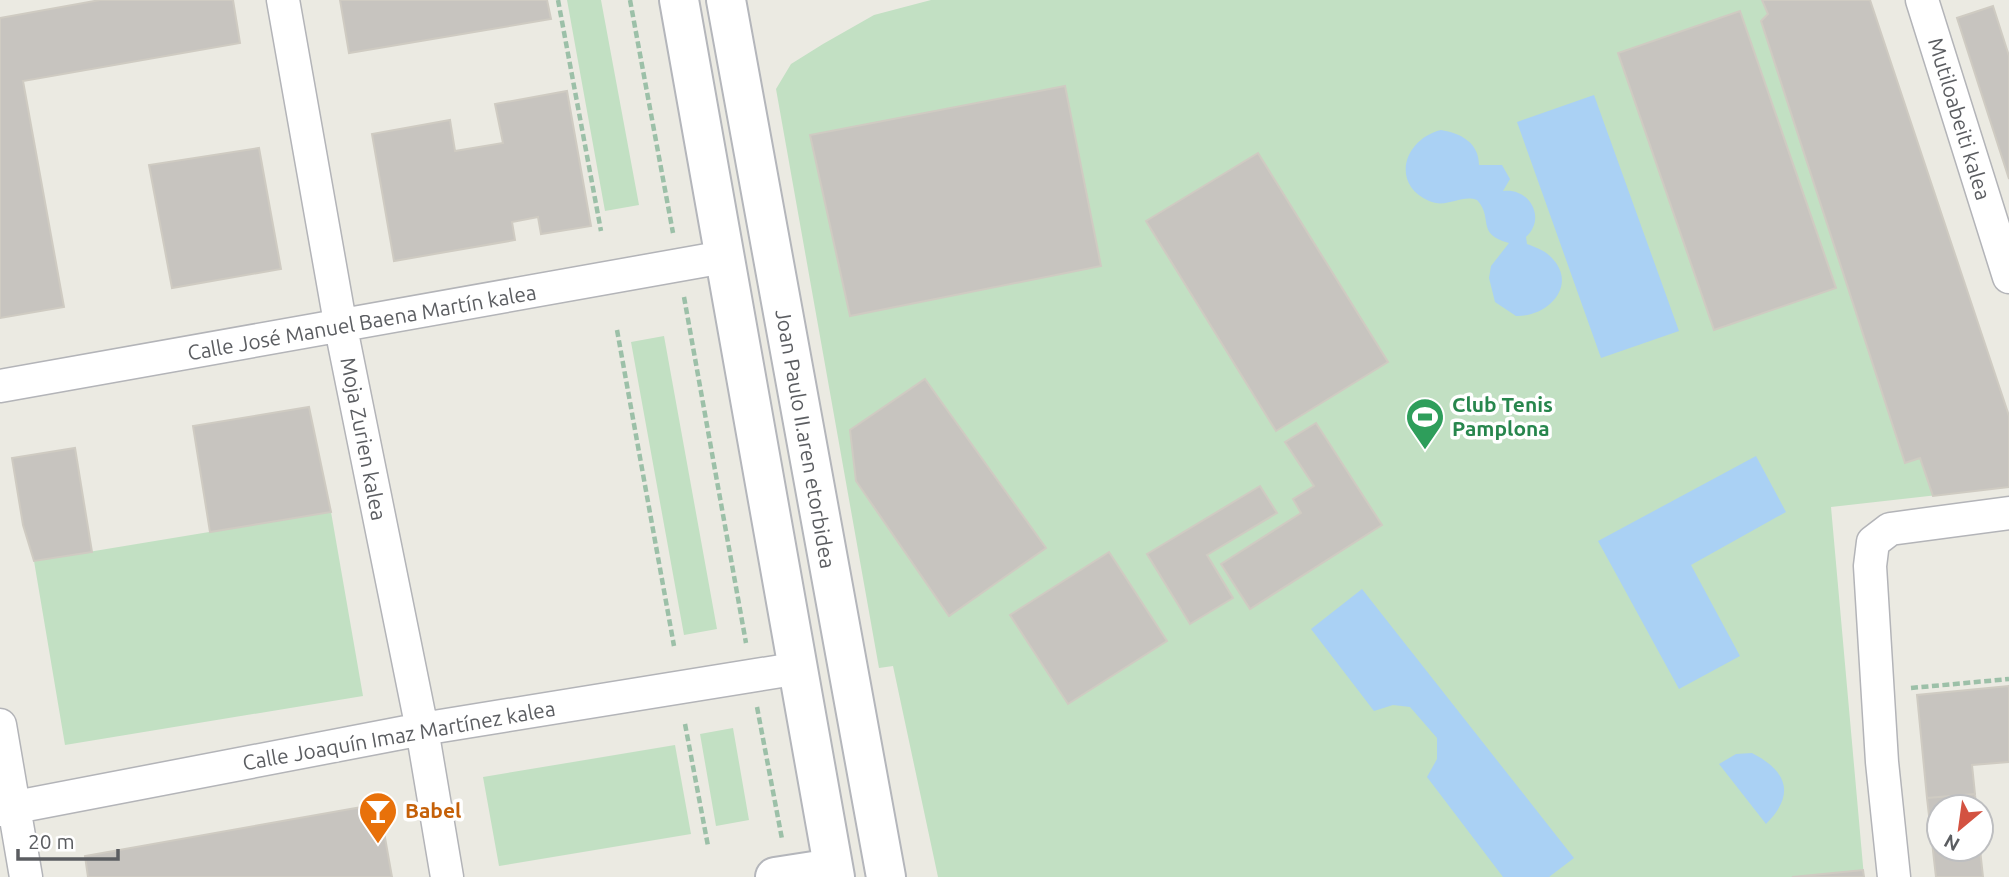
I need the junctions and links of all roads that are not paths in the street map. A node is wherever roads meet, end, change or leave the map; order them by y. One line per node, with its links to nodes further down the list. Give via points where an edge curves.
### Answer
1 (283, 0): 7 (street, Moja Zurien kalea)
2 (678, 0): 5 (main road)
3 (726, 0): 18 (main road, Joan Paulo II.aren etorbidea)
4 (1922, 0): 6 (street, Mutiloabeiti kalea)
5 (724, 257): 7 (street, Calle José Manuel Baena Martín kalea); 10 (main road)
6 (2009, 277)
7 (341, 328): 8 (street, Calle José Manuel Baena Martín kalea); 12 (street, Moja Zurien kalea)
8 (0, 386)
9 (2009, 513): 19 (street, via 1890,529 1873,542 1870,566 1882,762)
10 (800, 668): 12 (street, Calle Joaquín Imaz Martínez kalea); 14 (main road)
11 (0, 725): 13 (street)
12 (422, 729): 13 (street, Calle Joaquín Imaz Martínez kalea); 17 (street, Moja Zurien kalea)
13 (7, 808): 16 (street)
14 (834, 872): 15 (main road)
15 (782, 876)
16 (26, 877)
17 (447, 877)
18 (886, 877)
19 (1894, 877)

